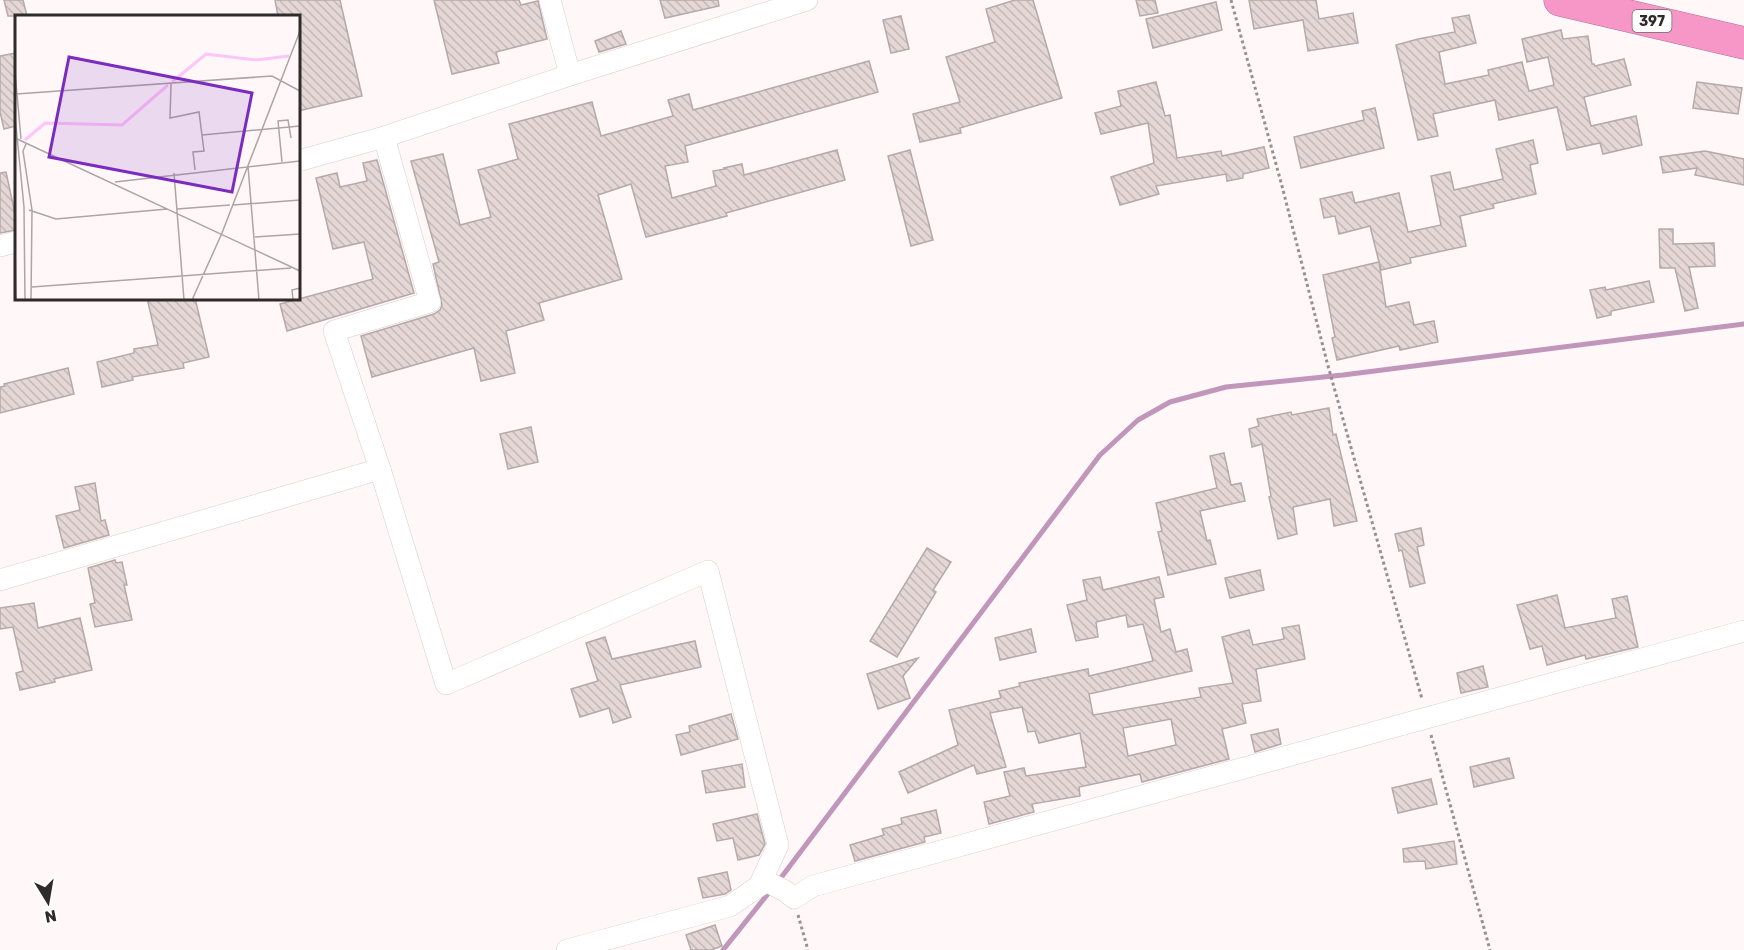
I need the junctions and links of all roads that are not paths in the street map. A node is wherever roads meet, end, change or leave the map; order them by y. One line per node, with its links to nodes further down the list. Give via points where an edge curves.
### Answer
1 (550, 0): 5 (street)
2 (807, 0): 5 (street)
3 (1560, 0): 4 (highway, 397)
4 (1744, 43)
5 (570, 75): 6 (street)
6 (384, 137): 7 (street); 10 (street, via 430,302 334,331)
7 (300, 160)
8 (15, 242): 9 (street)
9 (0, 246)
10 (380, 469): 11 (street); 13 (street, via 446,684 708,571 778,845)
11 (0, 580)
12 (1744, 631): 13 (street, via 813,886)
13 (776, 889): 14 (street, via 730,906)
14 (567, 950)

